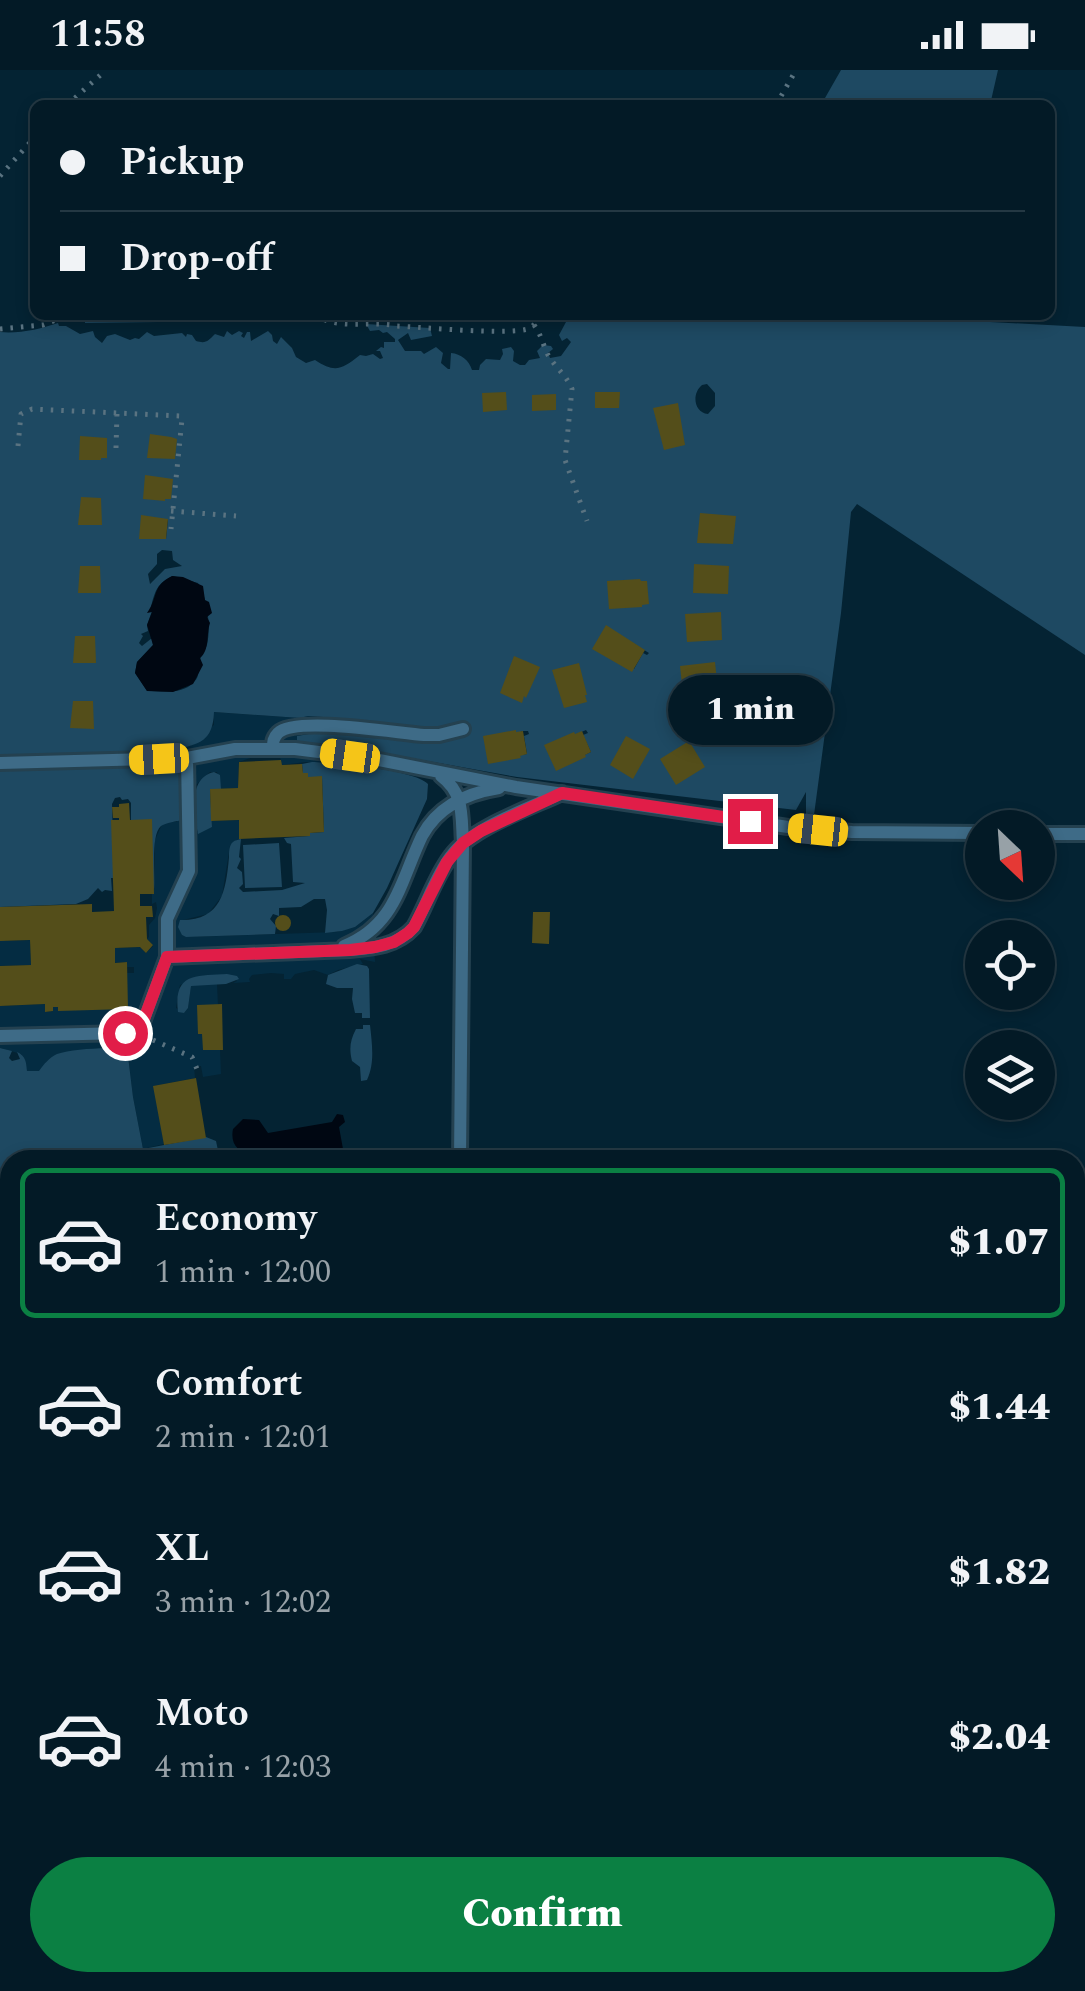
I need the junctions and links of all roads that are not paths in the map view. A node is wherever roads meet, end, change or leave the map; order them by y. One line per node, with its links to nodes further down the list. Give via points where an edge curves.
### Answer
1 (463, 729): 2 (lane, via 424,735 298,726 279,732)
2 (272, 748): 3 (lane); 5 (lane)
3 (187, 758): 4 (lane); 14 (lane, via 190,861 167,920)
4 (0, 764)
5 (434, 772): 6 (lane); 8 (lane, via 451,783)
6 (516, 787): 7 (lane); 8 (lane)
7 (562, 793): 9 (lane, via 818,830); 12 (lane)
8 (459, 799): 12 (lane); 13 (lane, via 428,825 382,923)
9 (965, 833)
10 (1055, 834): 11 (lane)
11 (1085, 834)
12 (463, 843): 13 (lane, via 408,933 375,947); 16 (lane)
13 (332, 950): 14 (lane)
14 (167, 957): 15 (lane, via 148,1013 132,1031)
15 (0, 1036)
16 (460, 1150)

